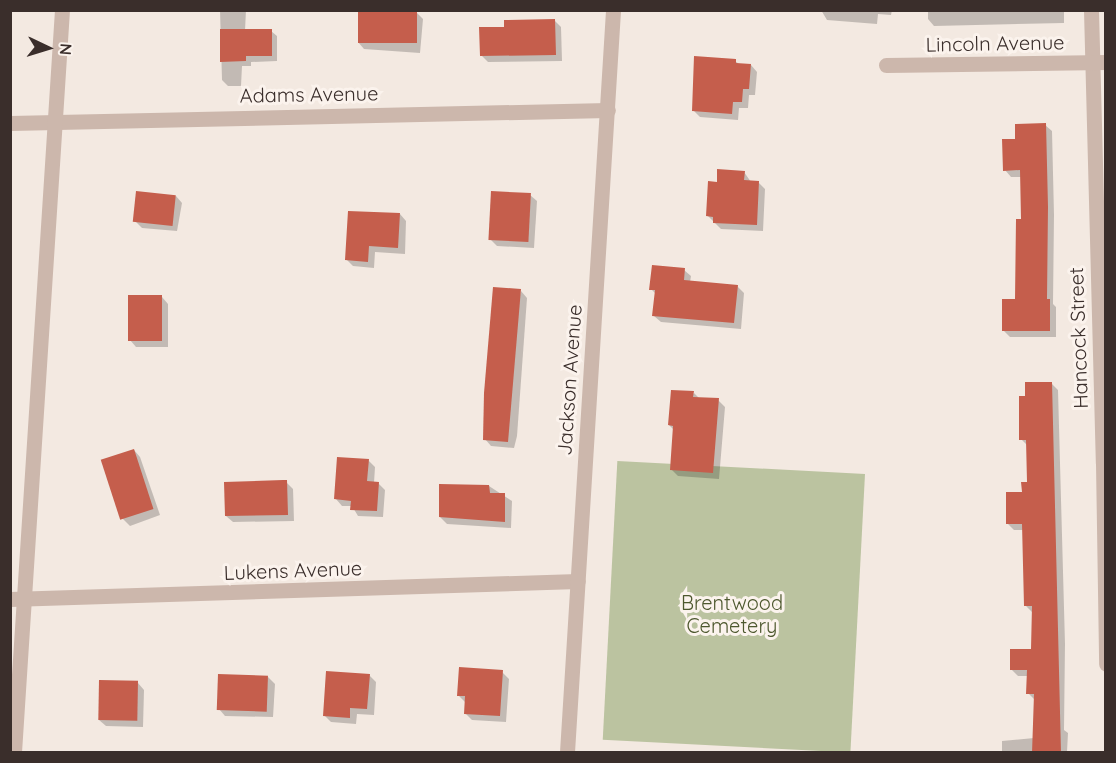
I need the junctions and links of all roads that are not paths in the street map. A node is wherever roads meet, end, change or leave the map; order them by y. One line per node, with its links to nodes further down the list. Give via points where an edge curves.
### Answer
1 (62, 10): 7 (street)
2 (613, 10): 6 (street, Jackson Avenue)
3 (1091, 10): 4 (street, Hancock Street)
4 (1099, 62): 5 (street, Lincoln Avenue); 11 (street, Hancock Street)
5 (886, 65)
6 (608, 110): 7 (street, Adams Avenue); 9 (street, Jackson Avenue)
7 (55, 122): 8 (street, Adams Avenue); 10 (street)
8 (10, 123)
9 (578, 581): 10 (street, Lukens Avenue); 13 (street, Jackson Avenue)
10 (18, 598): 12 (street)
11 (1106, 664)
12 (14, 753)
13 (567, 753)

